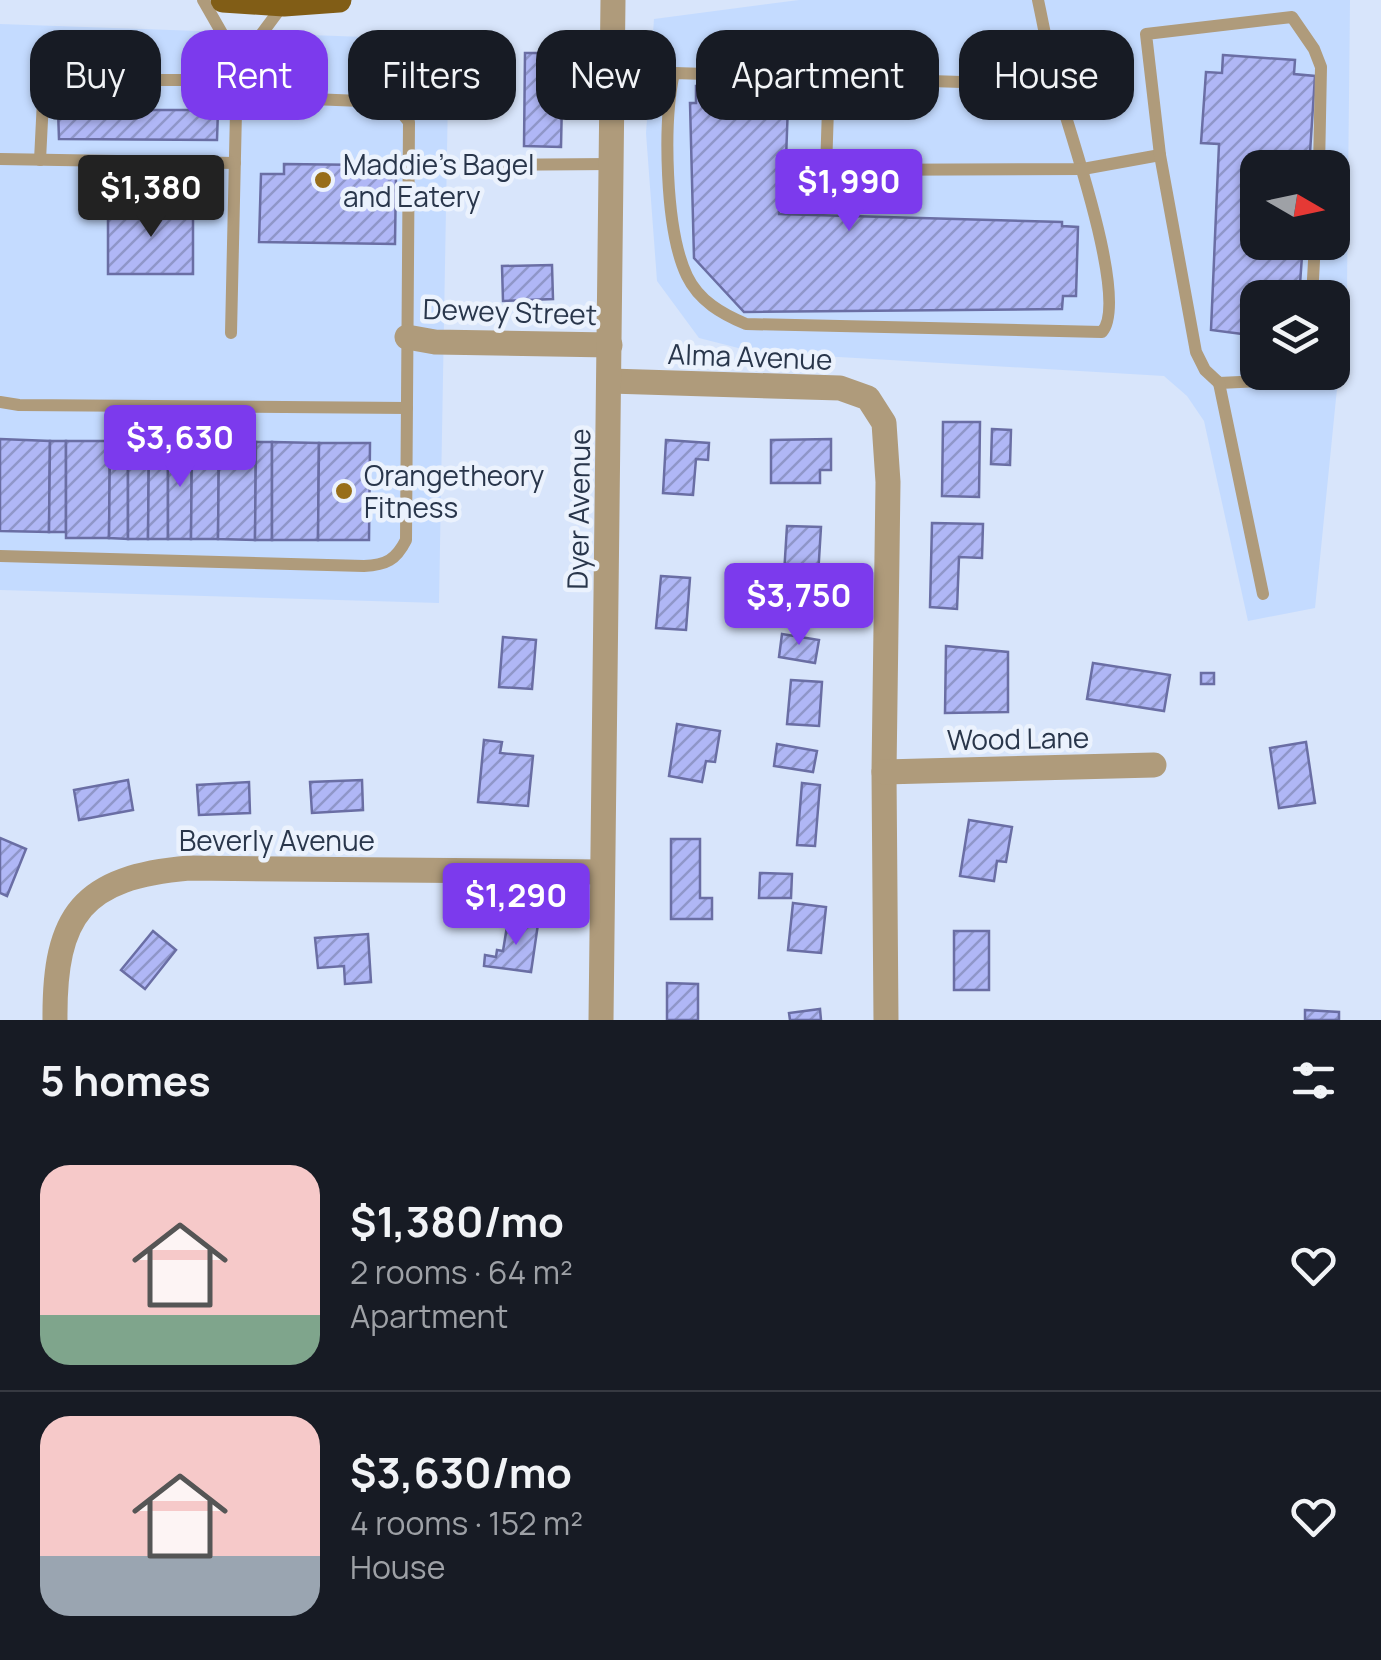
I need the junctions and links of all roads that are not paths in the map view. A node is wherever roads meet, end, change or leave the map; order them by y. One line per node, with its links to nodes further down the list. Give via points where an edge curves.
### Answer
1 (204, 0): 7 (lane)
2 (224, 0): 6 (main road)
3 (339, 0): 6 (main road)
4 (613, 0): 21 (street, Dyer Avenue)
5 (1038, 0): 9 (lane)
6 (284, 4): 8 (lane)
7 (220, 30)
8 (267, 30)
9 (1044, 30)
10 (696, 74): 23 (lane, via 674,73 668,98 677,242 701,297 746,324 1102,332 1111,306)
11 (181, 76): 19 (lane, via 44,80)
12 (328, 100): 25 (lane, via 387,102 409,122)
13 (236, 120): 20 (lane)
14 (828, 120): 23 (lane, via 826,170)
15 (1067, 120): 23 (lane)
16 (1319, 150): 17 (lane, via 1321,68 1292,17 1146,34)
17 (1160, 155): 23 (lane); 29 (lane, via 1196,352)
18 (0, 159): 19 (lane)
19 (40, 160): 20 (lane)
20 (235, 163): 24 (lane)
21 (612, 164): 22 (lane); 26 (street, Dyer Avenue)
22 (490, 166)
23 (1083, 169)
24 (231, 333)
25 (408, 337): 26 (street, Dewey Street); 31 (lane)
26 (610, 345): 27 (street, Dyer Avenue)
27 (610, 381): 35 (street, Alma Avenue, via 840,388 868,398 884,424 888,482); 36 (street, Dyer Avenue)
28 (1240, 382): 29 (lane)
29 (1219, 384): 33 (lane)
30 (0, 402): 31 (lane)
31 (407, 408): 32 (lane, via 406,540 387,563)
32 (0, 556)
33 (1264, 594)
34 (1154, 765): 35 (street, Wood Lane)
35 (884, 772): 39 (street, Alma Avenue)
36 (601, 872): 37 (street, Beverly Avenue, via 189,868 131,876 81,907 66,932); 38 (street, Dyer Avenue)
37 (55, 1020)
38 (601, 1020)
39 (886, 1020)

